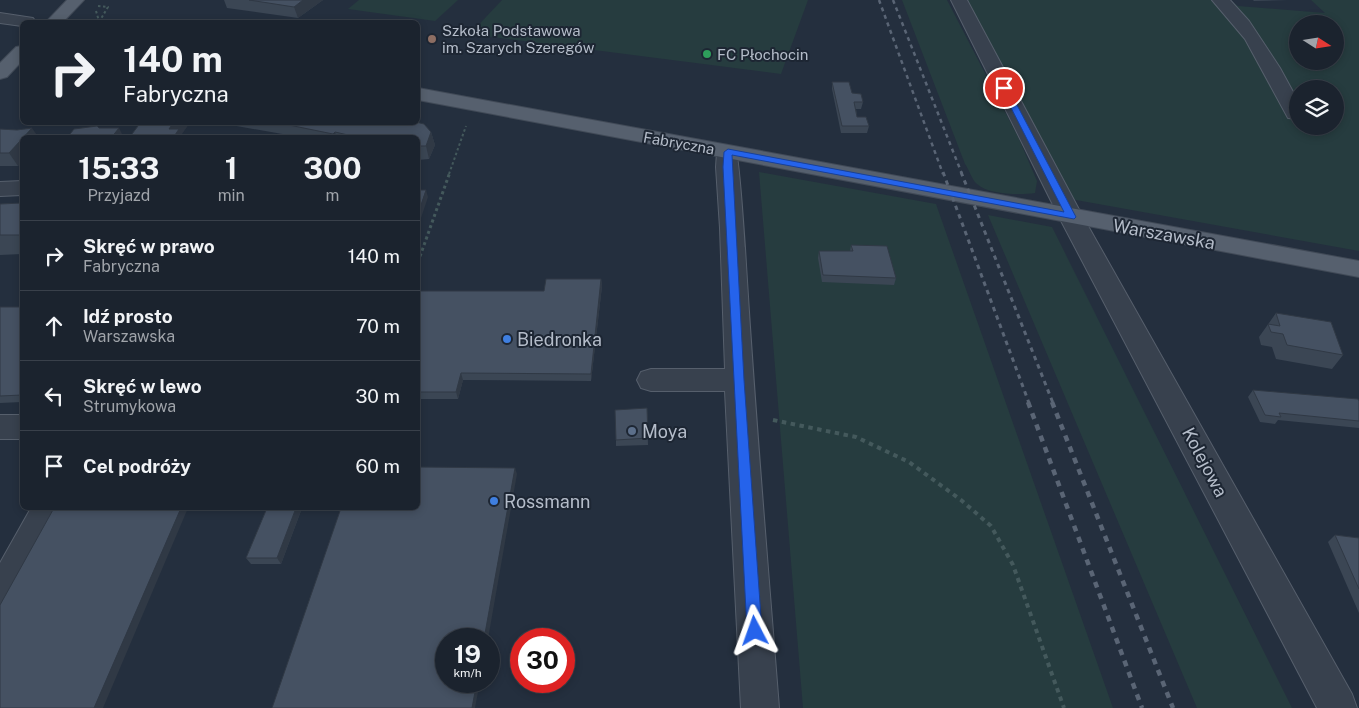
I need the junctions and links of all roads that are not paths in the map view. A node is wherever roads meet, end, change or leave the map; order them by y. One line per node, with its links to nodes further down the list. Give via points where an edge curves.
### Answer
1 (76, 0): 5 (main road)
2 (959, 0): 15 (street, Kolejowa)
3 (1220, 0): 10 (street, via 1253,38)
4 (0, 18): 6 (street)
5 (56, 20)
6 (20, 21)
7 (20, 53): 8 (main road)
8 (0, 73)
9 (420, 94): 11 (main road, Fabryczna)
10 (1289, 103)
11 (728, 152): 14 (main road, Fabryczna); 18 (street)
12 (20, 188): 13 (street)
13 (0, 189)
14 (970, 196): 15 (main road, Warszawska)
15 (1071, 217): 16 (main road, Warszawska); 23 (street, Kolejowa)
16 (1359, 269)
17 (651, 380): 18 (street)
18 (738, 380): 24 (street)
19 (0, 427): 20 (street)
20 (20, 427)
21 (47, 510): 22 (street)
22 (0, 596)
23 (1343, 703)
24 (760, 708)

